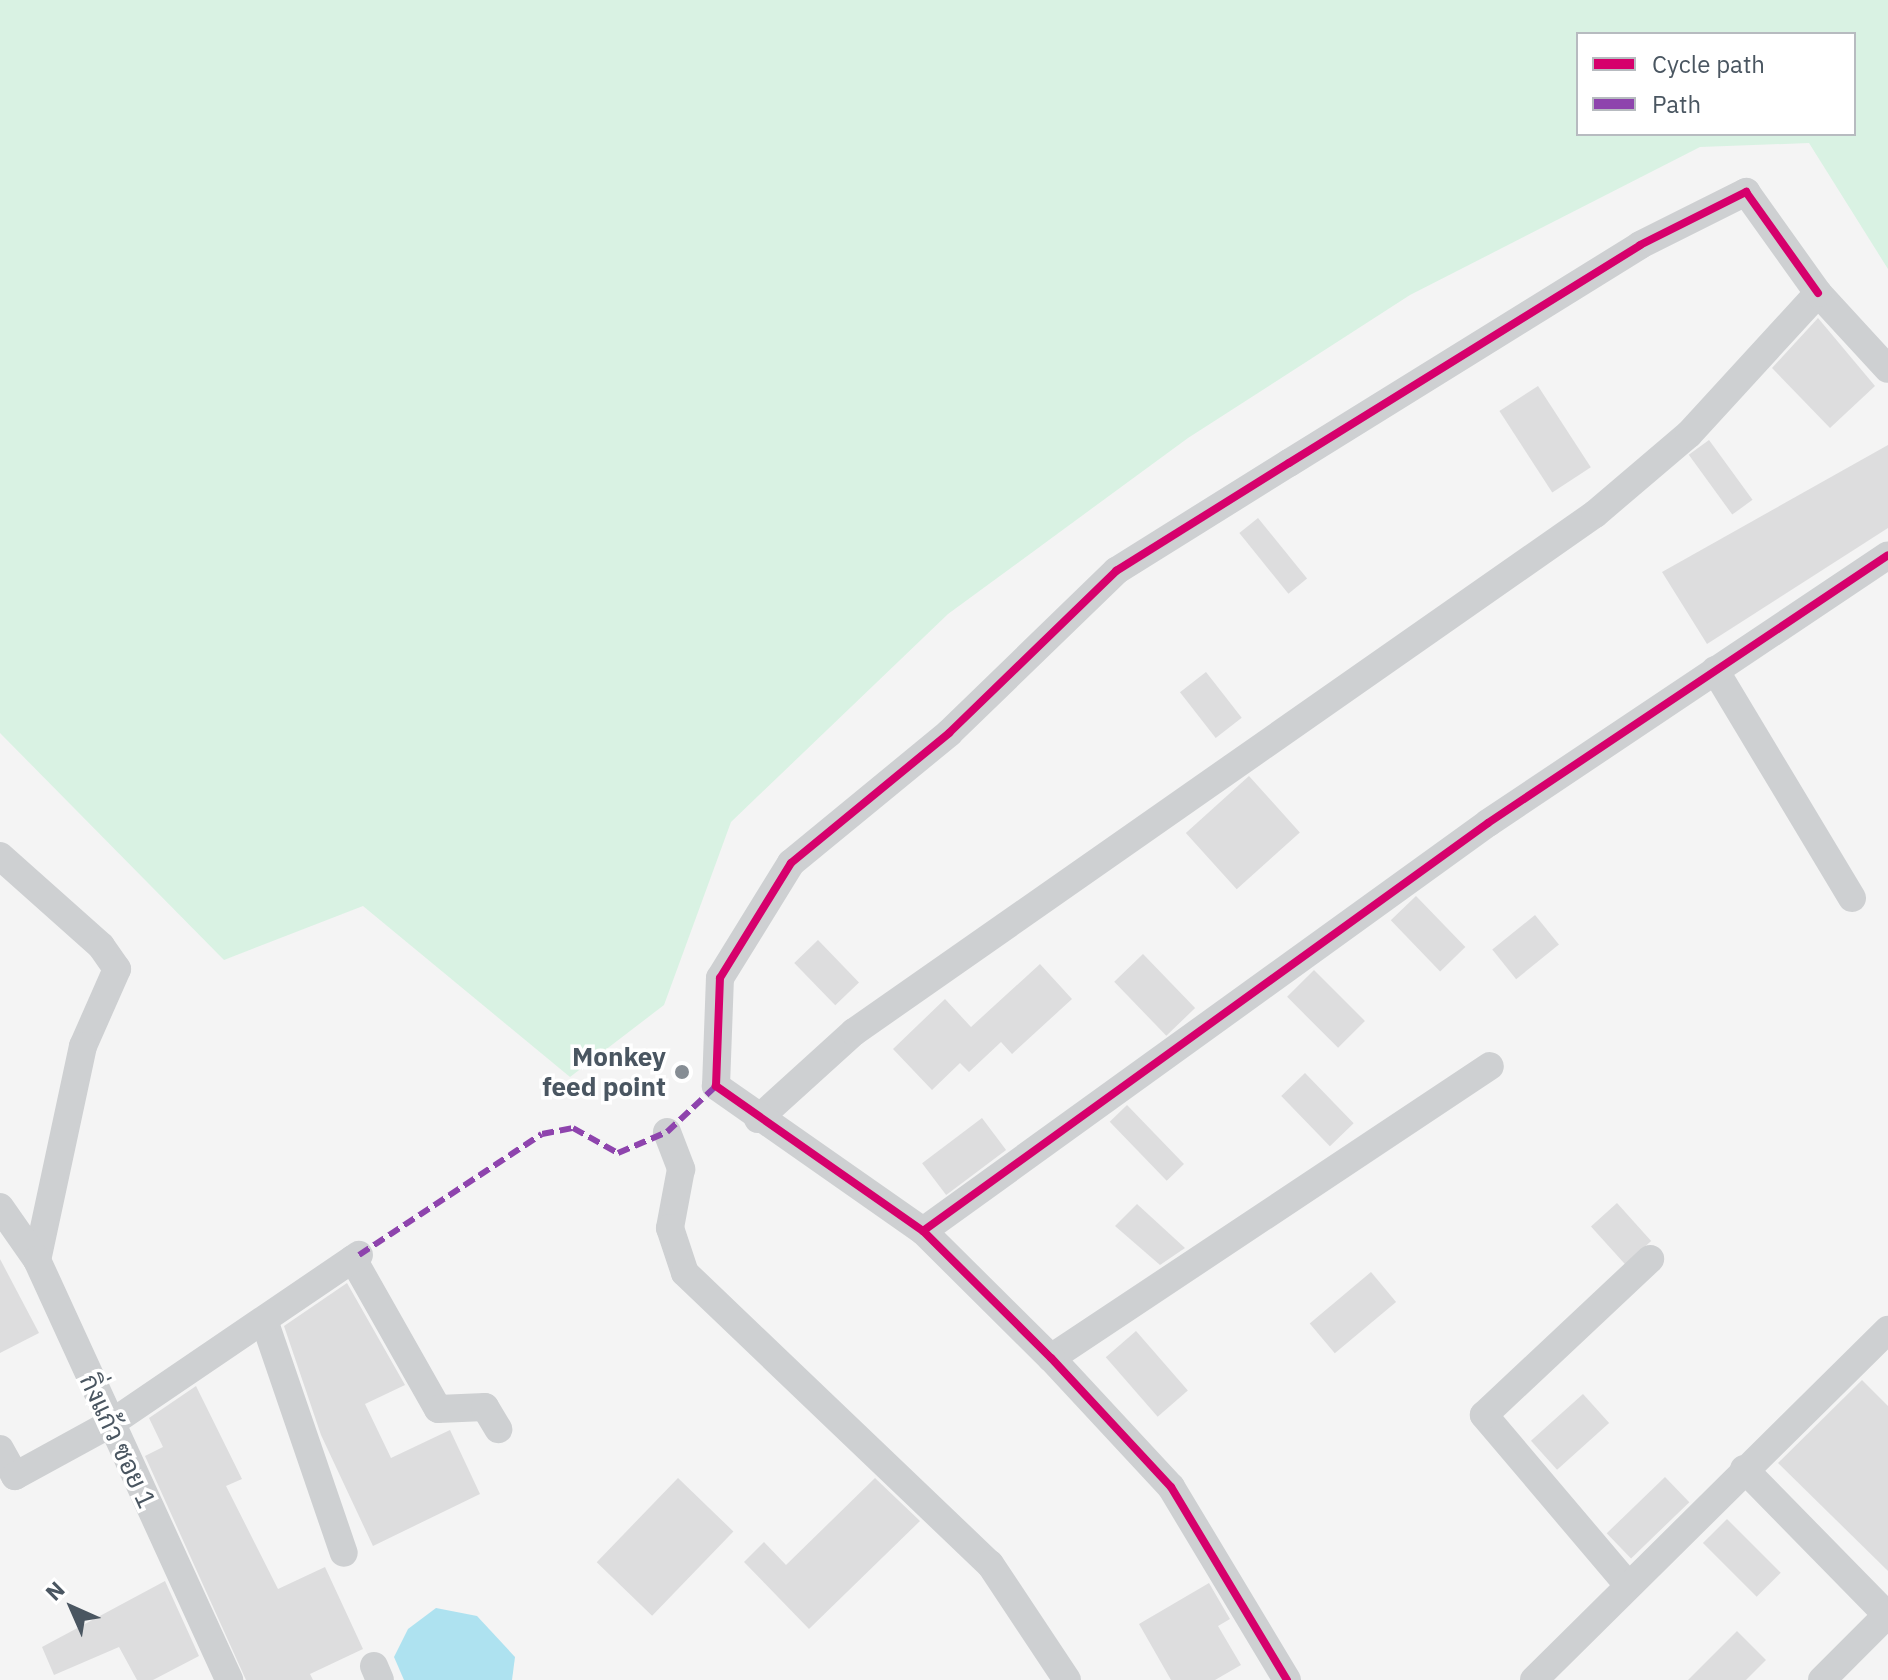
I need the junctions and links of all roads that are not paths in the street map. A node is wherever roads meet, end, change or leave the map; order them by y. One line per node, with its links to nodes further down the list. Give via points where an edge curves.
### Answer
1 (1818, 293): 2 (street); 8 (street, via 1689,434 1595,514 854,1032); 8 (street, via 1746,192 1640,245 1116,571 949,733 791,863 720,978 716,1086)
2 (1888, 369)
3 (1888, 555): 4 (street)
4 (1715, 670): 6 (street); 11 (street, via 1488,823)
5 (0, 856): 13 (street, via 101,946 117,969 83,1046)
6 (1852, 898)
7 (1490, 1066): 16 (street)
8 (758, 1119): 11 (street)
9 (667, 1132): 25 (street, via 681,1169 670,1228 685,1273 990,1564)
10 (0, 1207): 13 (street, กิ่งแก้ว ซอย 1)
11 (923, 1231): 16 (street)
12 (1650, 1259): 22 (street, via 1484,1415)
13 (37, 1260): 17 (street, กิ่งแก้ว ซอย 1)
14 (264, 1320): 17 (street); 18 (street, via 356,1257 438,1409 485,1407); 21 (street)
15 (1888, 1330): 20 (street)
16 (1051, 1358): 26 (street, via 1171,1487)
17 (110, 1424): 19 (street, via 15,1476); 24 (street, กิ่งแก้ว ซอย 1)
18 (498, 1429)
19 (0, 1449)
20 (1744, 1469): 22 (street); 23 (street)
21 (344, 1553)
22 (1628, 1585): 27 (street)
23 (1887, 1617): 28 (street)
24 (229, 1680)
25 (1067, 1680)
26 (1287, 1680)
27 (1534, 1680)
28 (1822, 1680)

